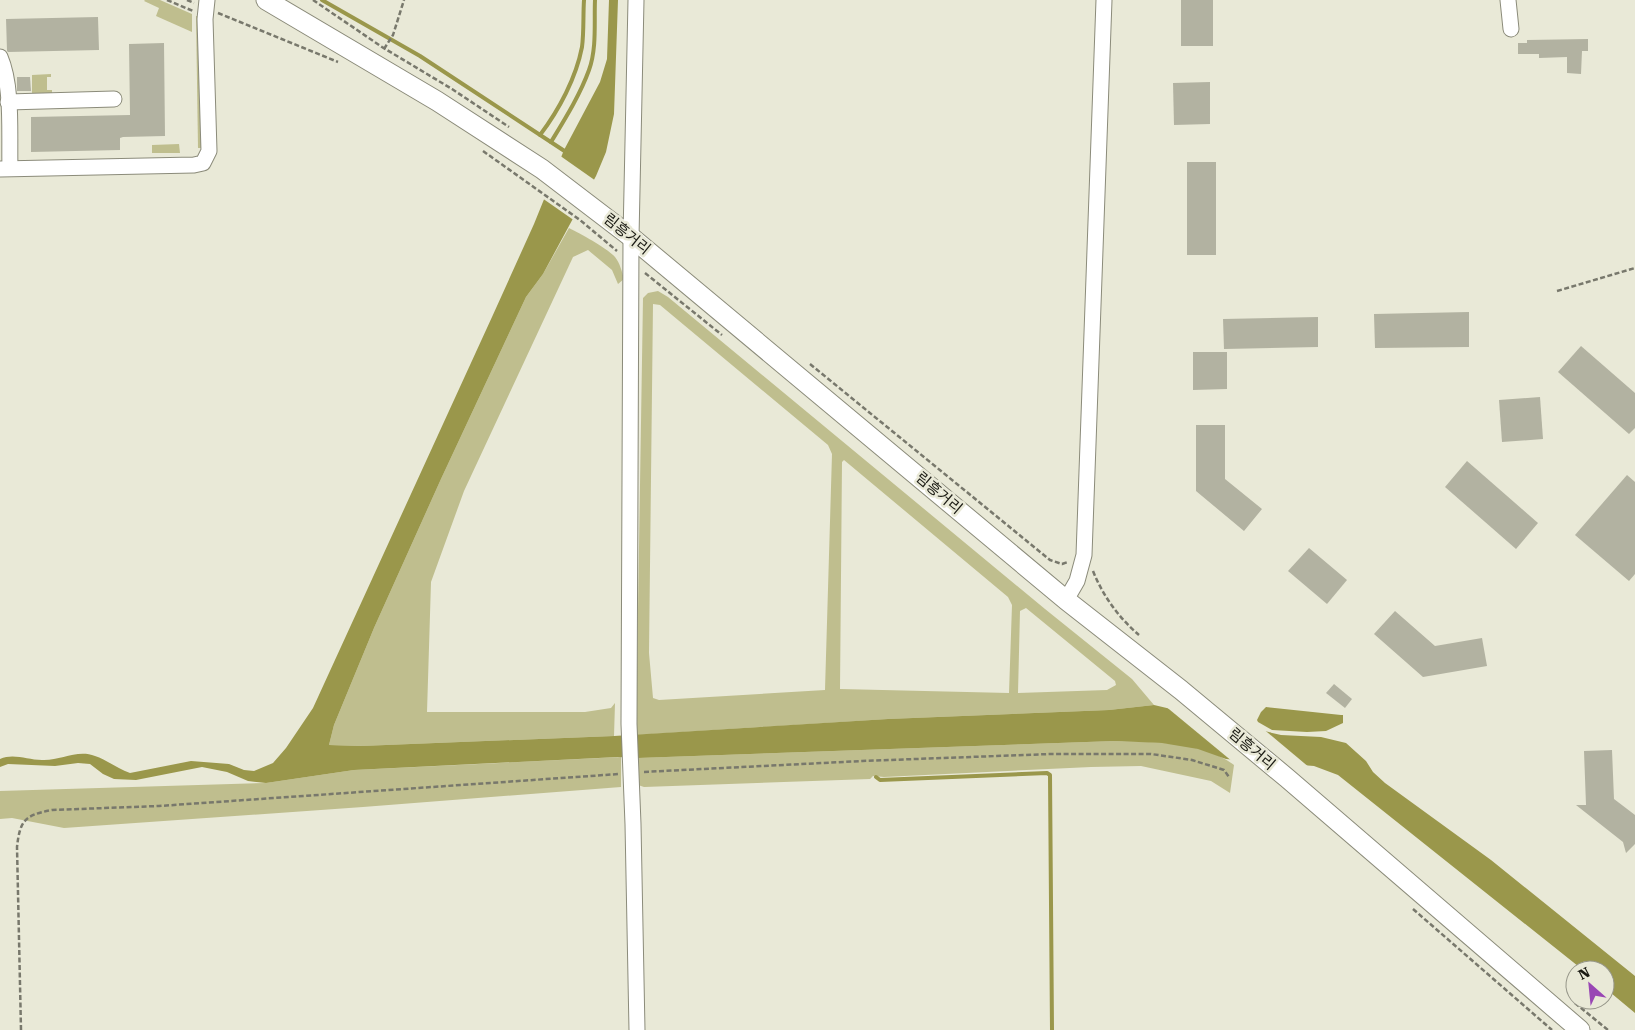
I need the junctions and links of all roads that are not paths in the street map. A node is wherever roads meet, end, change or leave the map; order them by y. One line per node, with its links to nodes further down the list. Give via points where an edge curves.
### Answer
1 (266, 0): 11 (main road, 림흥거리, via 437,100 585,213)
2 (636, 0): 11 (street)
3 (1104, 0): 12 (street, via 1084,555 1077,581)
4 (1508, 0): 6 (street)
5 (206, 8): 10 (street, via 209,152 203,162 194,166)
6 (1511, 29)
7 (0, 57): 8 (street, via 4,66)
8 (6, 96): 9 (street); 10 (street)
9 (114, 99)
10 (5, 168)
11 (631, 237): 12 (main road, 림흥거리); 13 (street, via 629,757)
12 (1066, 600): 14 (main road, 림흥거리, via 1287,778)
13 (637, 1030)
14 (1580, 1030)

